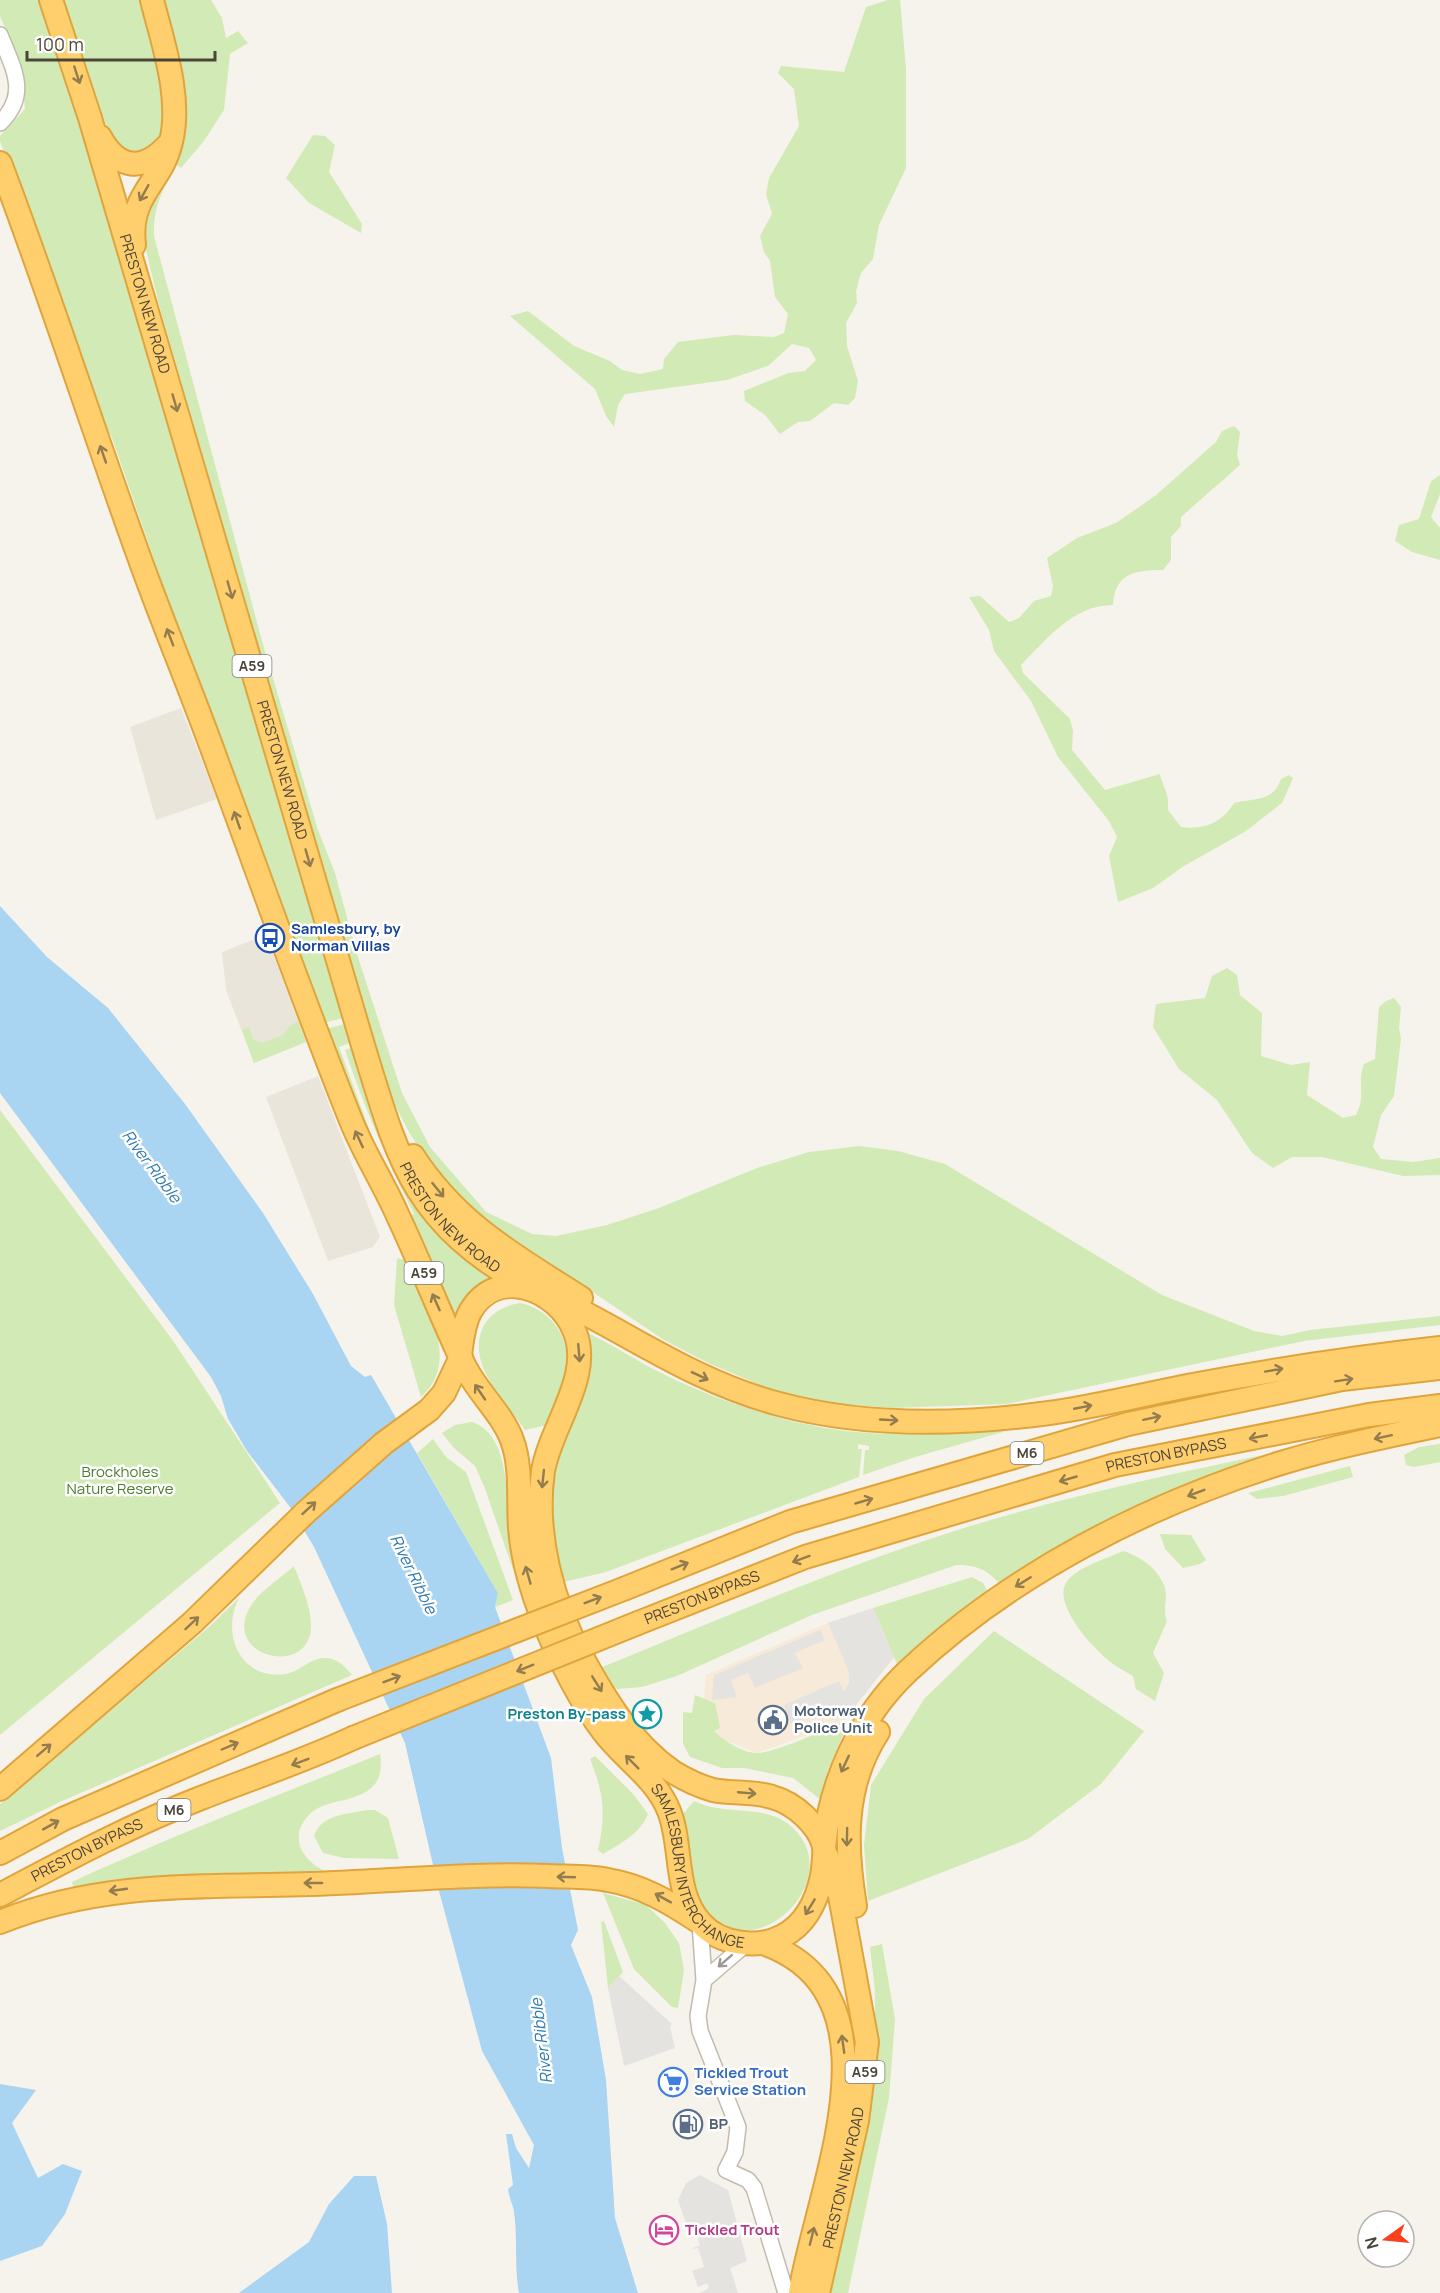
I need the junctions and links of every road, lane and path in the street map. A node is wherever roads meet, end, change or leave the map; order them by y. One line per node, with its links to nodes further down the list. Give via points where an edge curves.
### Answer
1 (51, 0): 4 (highway, PRESTON NEW ROAD / A59, one-way to 4)
2 (152, 0): 6 (highway, via 174,102)
3 (0, 35): 5 (street, via 18,88 13,106)
4 (90, 118): 6 (highway, via 104,144 123,162 147,162); 8 (highway, PRESTON NEW ROAD / A59)
5 (0, 123)
6 (172, 142): 8 (highway, one-way to 8, via 136,208 133,239)
7 (0, 163): 12 (highway, PRESTON NEW ROAD / A59, one-way to 7, via 399,1217 360,1141 314,1027 140,559)
8 (140, 285): 9 (highway, PRESTON NEW ROAD / A59, one-way to 9)
9 (382, 1107): 10 (highway, PRESTON NEW ROAD / A59, via 398,1154 438,1220 471,1251); 13 (highway, one-way to 13, via 424,1173 458,1214 614,1319)
10 (531, 1287): 12 (highway, via 495,1290 475,1304 465,1323); 13 (highway); 19 (highway, SAMLESBURY INTERCHANGE, one-way to 19, via 572,1323 580,1348 577,1378 546,1457 541,1509 552,1577 574,1644 615,1712 658,1761 705,1788 785,1802 810,1822)
11 (1440, 1348): 13 (highway, one-way to 11, via 744,1393 830,1415 970,1420 1050,1413 1317,1362)
12 (460, 1356): 18 (highway, one-way to 12, via 192,1623 384,1443 429,1410 449,1384); 23 (highway, SAMLESBURY INTERCHANGE, one-way to 12, via 682,1882 674,1827 665,1802 651,1781 601,1729 554,1645 525,1563 520,1538 517,1461 511,1436)
13 (667, 1360)
14 (1440, 1368): 20 (highway, M6, one-way to 14, bridge, via 63,1819 337,1700 790,1522 1128,1424 1342,1379)
15 (1440, 1406): 21 (highway, PRESTON BYPASS / M6, one-way to 21, bridge, via 1369,1415 1115,1465 805,1557 305,1761 200,1798 90,1847)
16 (1440, 1425): 17 (highway, one-way to 17, via 1282,1462 1194,1494 1109,1532 1022,1582)
17 (947, 1639): 19 (highway, one-way to 19, via 908,1671 854,1744 833,1793); 26 (highway, one-way to 26, via 873,1740 851,1800 847,1848 871,2007)
18 (0, 1789)
19 (825, 1849): 24 (highway, SAMLESBURY INTERCHANGE, one-way to 24, via 820,1886 805,1916 783,1936); 26 (highway, PRESTON NEW ROAD / A59, via 840,1896)
20 (0, 1853)
21 (0, 1895)
22 (0, 1922): 23 (highway, one-way to 22, via 663,1898 624,1883 523,1875 119,1890 49,1905)
23 (699, 1922): 24 (highway, SAMLESBURY INTERCHANGE, via 724,1938); 25 (street)
24 (754, 1944): 25 (street, one-way to 25); 28 (highway, PRESTON NEW ROAD / A59, one-way to 24, via 841,2110 843,2043 838,2017 819,1981 797,1960)
25 (704, 1980): 27 (street, via 698,2016 700,2031 738,2127 735,2152 726,2170 754,2188)
26 (867, 2042): 29 (highway, PRESTON NEW ROAD / A59, via 857,2121)
27 (786, 2293)
28 (800, 2293)
29 (818, 2293)

